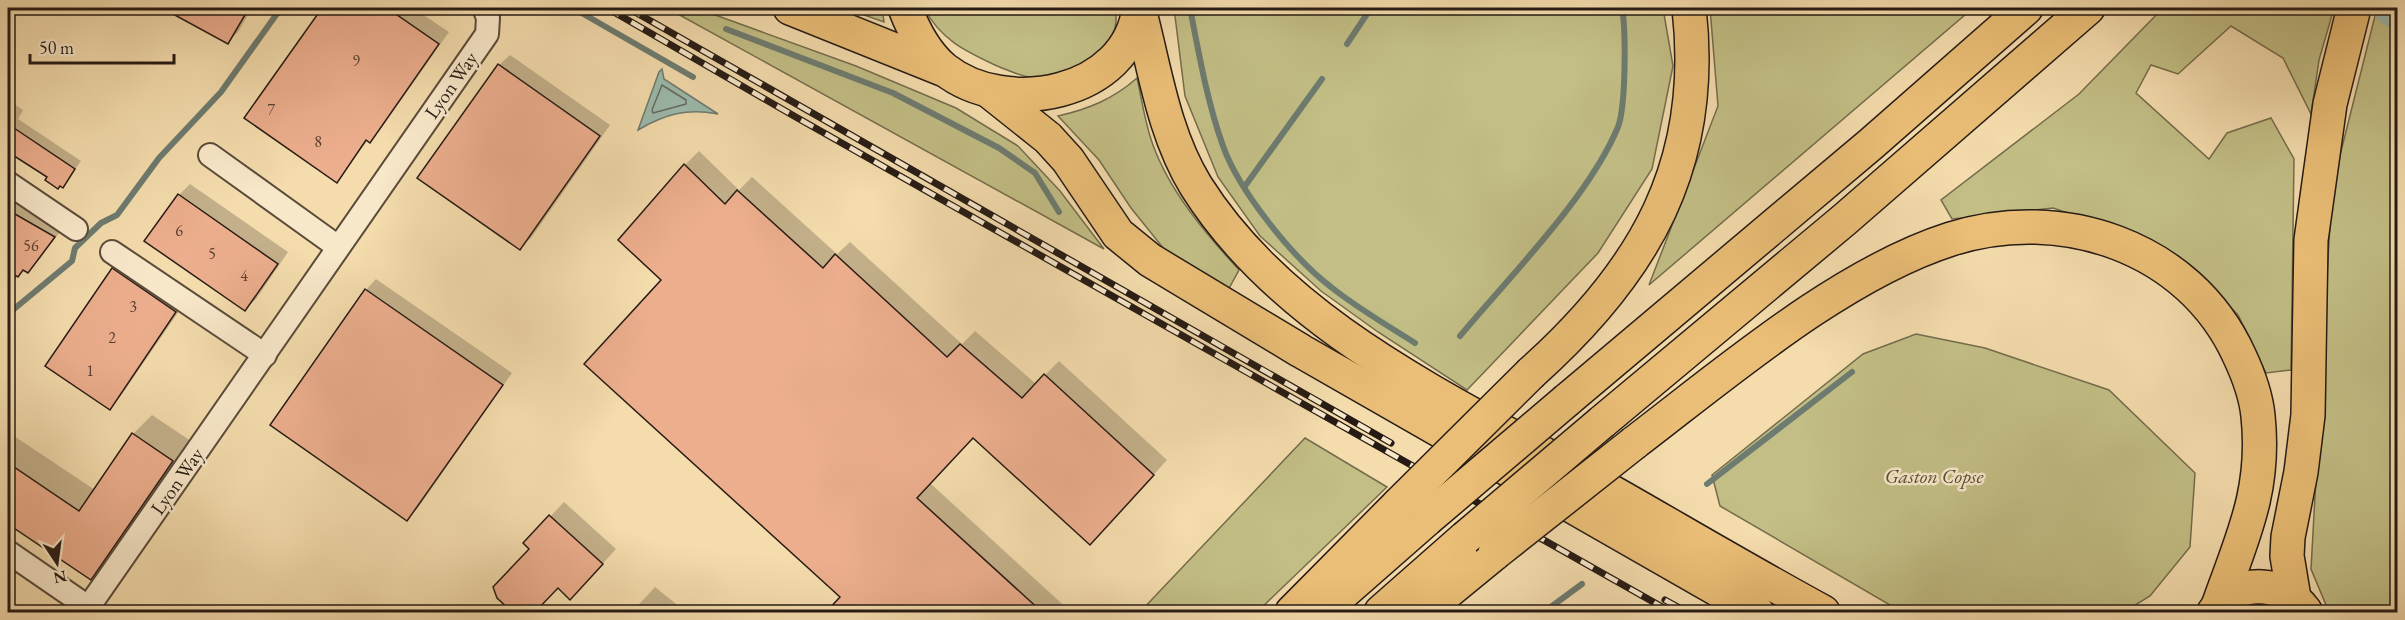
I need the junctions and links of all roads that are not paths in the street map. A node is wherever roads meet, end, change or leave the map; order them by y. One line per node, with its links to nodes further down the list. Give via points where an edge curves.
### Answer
1 (484, 8): 14 (street, Lyon Way, via 487,34)
2 (790, 8): 9 (highway)
3 (905, 8): 9 (highway, via 918,36)
4 (1139, 8): 10 (highway, via 1121,52 1084,82 1042,93); 27 (highway, via 1163,108 1185,165 1231,233 1278,283 1343,334 1431,389)
5 (1689, 8): 17 (highway, bridge, via 1693,88 1689,120 1672,183 1657,217 1620,276)
6 (2026, 8): 17 (highway, bridge, via 1567,400)
7 (2088, 8): 24 (highway, bridge)
8 (2354, 8): 19 (highway, via 2337,66 2311,240 2308,415 2287,556)
9 (944, 69): 10 (highway)
10 (989, 91): 26 (highway, via 1054,144 1118,234 1150,260 1311,357)
11 (210, 155): 14 (street)
12 (8, 183): 13 (street)
13 (76, 229)
14 (338, 247): 16 (street, Lyon Way)
15 (112, 252): 16 (street)
16 (265, 355): 21 (street, Lyon Way)
17 (1413, 512): 22 (highway); 23 (highway)
18 (8, 552): 21 (street, Lyon Way)
19 (2300, 605): 20 (highway, via 2268,586 2254,586 2228,596)
20 (2216, 609): 25 (highway, bridge, via 2254,504 2259,434 2252,386 2225,329 2184,283 2155,260 2093,234 2037,227 1992,229 1953,238 1909,255 1861,281 1780,333 1634,443)
21 (86, 610)
22 (1292, 612)
23 (1321, 612)
24 (1381, 612)
25 (1423, 612)
26 (1757, 612)
27 (1822, 612)

